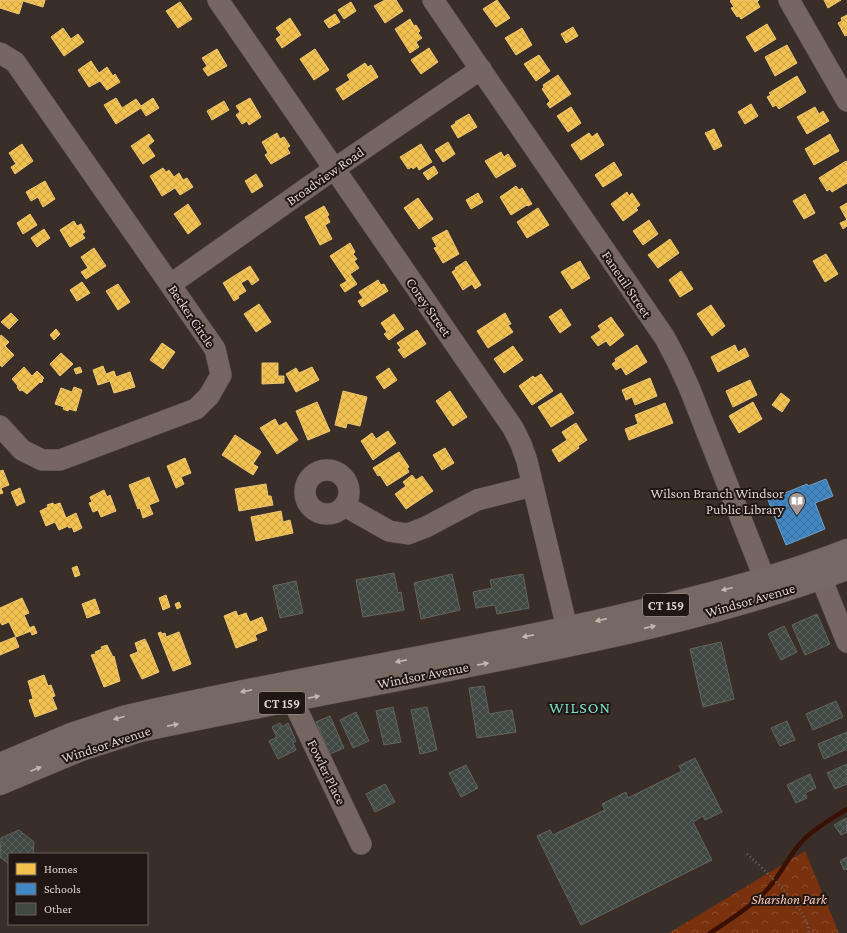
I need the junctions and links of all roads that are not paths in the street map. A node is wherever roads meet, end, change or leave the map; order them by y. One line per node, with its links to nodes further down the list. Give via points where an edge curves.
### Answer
1 (218, 0): 7 (street, Corey Street)
2 (433, 0): 5 (street, Faneuil Street)
3 (789, 0): 6 (street)
4 (0, 53): 8 (street, Becker Circle, via 15,62)
5 (481, 69): 7 (street, Broadview Road); 15 (street, Faneuil Street, via 665,338 689,387)
6 (847, 101)
7 (334, 169): 8 (street, Broadview Road); 10 (street, Corey Street, via 513,428 521,444)
8 (171, 284): 9 (street, Becker Circle, via 215,349 221,375 209,396 196,408 60,460 42,460 22,450)
9 (0, 426)
10 (532, 486): 11 (street, via 477,500 408,534 388,531); 16 (street, Corey Street)
11 (345, 506)
12 (847, 550): 14 (main road, Windsor Avenue / CT 159)
13 (847, 569): 14 (main road, Windsor Avenue / CT 159)
14 (818, 570): 15 (main road, Windsor Avenue / CT 159); 17 (street)
15 (768, 587): 16 (main road, Windsor Avenue / CT 159, via 653,608)
16 (569, 637): 18 (main road, Windsor Avenue / CT 159, one-way to 16); 19 (main road, Windsor Avenue / CT 159, one-way to 19)
17 (847, 642)
18 (292, 701): 19 (main road, Windsor Avenue / CT 159); 22 (street, Fowler Place)
19 (214, 707): 20 (main road, Windsor Avenue / CT 159, one-way to 20, via 151,710 98,724); 21 (main road, Windsor Avenue / CT 159, one-way to 19, via 69,754)
20 (0, 764)
21 (0, 784)
22 (361, 844)

